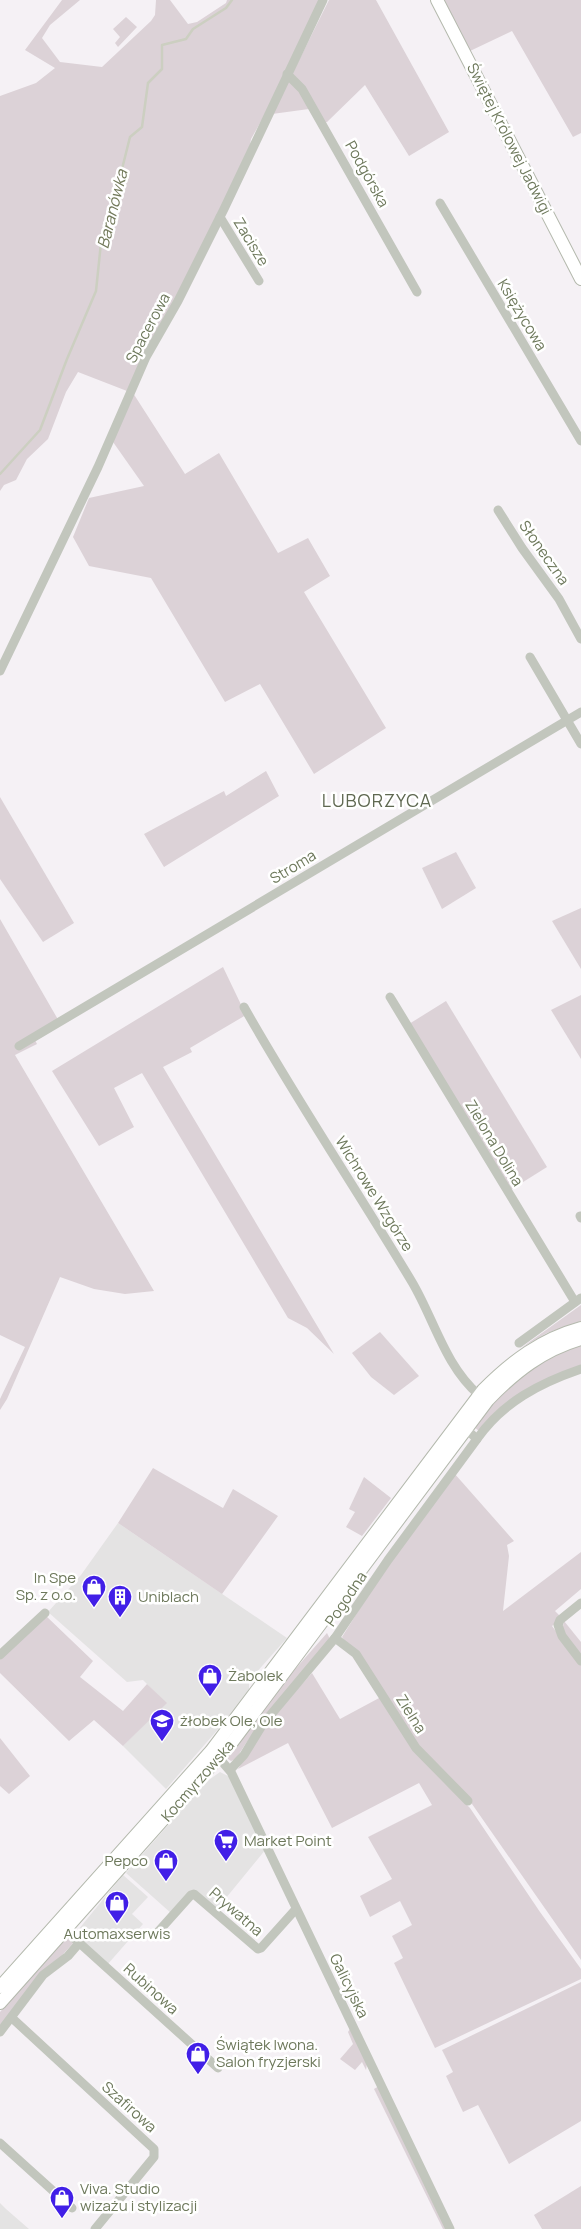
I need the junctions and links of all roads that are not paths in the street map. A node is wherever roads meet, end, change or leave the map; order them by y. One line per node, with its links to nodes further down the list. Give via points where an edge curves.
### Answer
1 (324, 0): 3 (street, Spacerowa)
2 (437, 0): 6 (main road, Świętej Królowej Jadwigi)
3 (288, 74): 5 (street, Spacerowa); 8 (street, Podgórska, via 302,89)
4 (440, 204): 9 (street, Księżycowa)
5 (220, 217): 7 (street, Zacisze); 13 (street, Spacerowa, via 146,357 98,467)
6 (579, 273)
7 (259, 281)
8 (417, 292)
9 (581, 442)
10 (498, 510): 11 (street, Słoneczna, via 559,599)
11 (581, 639)
12 (530, 657): 15 (street)
13 (0, 671)
14 (581, 712): 15 (street, Stroma)
15 (567, 721): 16 (street); 19 (street, Stroma)
16 (581, 744)
17 (390, 997): 20 (street, Zielona Dolina)
18 (244, 1007): 25 (street, Wichrowe Wzgórze, via 415,1288 450,1360)
19 (19, 1046)
20 (578, 1300): 23 (street)
21 (581, 1328): 25 (main road, via 529,1350 505,1367)
22 (581, 1339): 26 (main road, via 548,1352 520,1370 488,1400)
23 (519, 1342)
24 (581, 1369): 27 (street, Pogodna, via 551,1380 517,1399 490,1422)
25 (479, 1395): 28 (main road)
26 (466, 1429): 27 (street); 28 (main road)
27 (478, 1438): 31 (street, Pogodna)
28 (392, 1519): 34 (main road, Kocmyrzowska); 41 (main road, Kocmyrzowska, via 210,1751)
29 (581, 1603): 33 (street, via 558,1625 562,1636)
30 (45, 1613): 32 (street)
31 (335, 1638): 35 (street, Pogodna); 36 (street, Zielna, via 356,1654 416,1748)
32 (0, 1655)
33 (581, 1661)
34 (219, 1758): 35 (street, Galicyjska); 38 (main road, Kocmyrzowska)
35 (230, 1770): 37 (street, Galicyjska)
36 (468, 1801)
37 (296, 1908): 39 (street, Prywatna, via 258,1949 194,1894); 49 (street, Galicyjska)
38 (65, 1930): 40 (street, Rubinowa); 42 (main road, Kocmyrzowska)
39 (157, 1933)
40 (80, 1942): 43 (street, via 44,1975); 45 (street, Rubinowa)
41 (0, 1987)
42 (0, 2003)
43 (12, 2018): 44 (street); 48 (street, Szafirowa, via 154,2149 154,2157)
44 (0, 2032)
45 (218, 2068)
46 (0, 2143): 47 (street)
47 (72, 2208)
48 (95, 2229)
49 (450, 2229)

